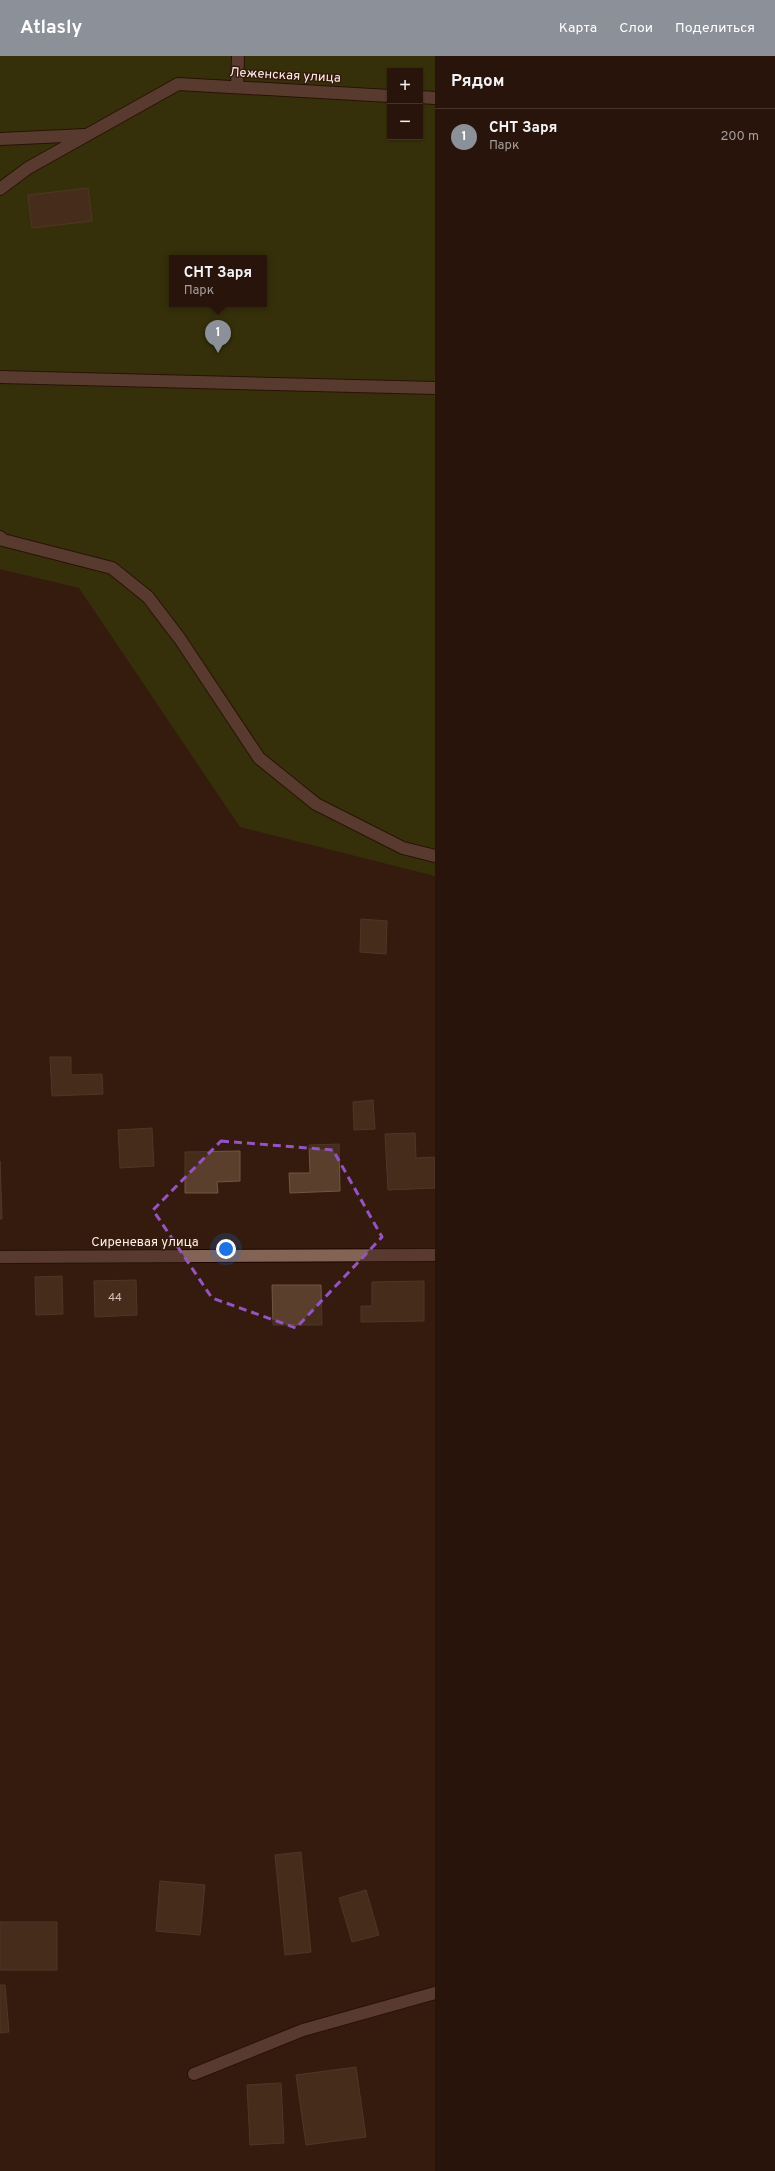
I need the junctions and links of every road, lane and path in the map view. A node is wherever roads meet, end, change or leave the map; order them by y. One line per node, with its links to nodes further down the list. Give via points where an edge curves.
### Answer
1 (238, 56): 2 (street)
2 (237, 87): 3 (street, Леженская улица); 6 (street, Леженская улица, via 178,84)
3 (387, 96)
4 (423, 97): 5 (street)
5 (435, 98)
6 (86, 135): 7 (street); 8 (street, via 28,168)
7 (0, 139)
8 (0, 189)
9 (0, 377): 10 (street)
10 (435, 388)
11 (0, 537): 12 (street, via 3,540 112,568 148,597 180,639 259,758 316,804 403,848)
12 (435, 856)
13 (435, 1256): 14 (street, Сиреневая улица)
14 (0, 1257)
15 (435, 1993): 16 (street, via 303,2030)
16 (194, 2074)

